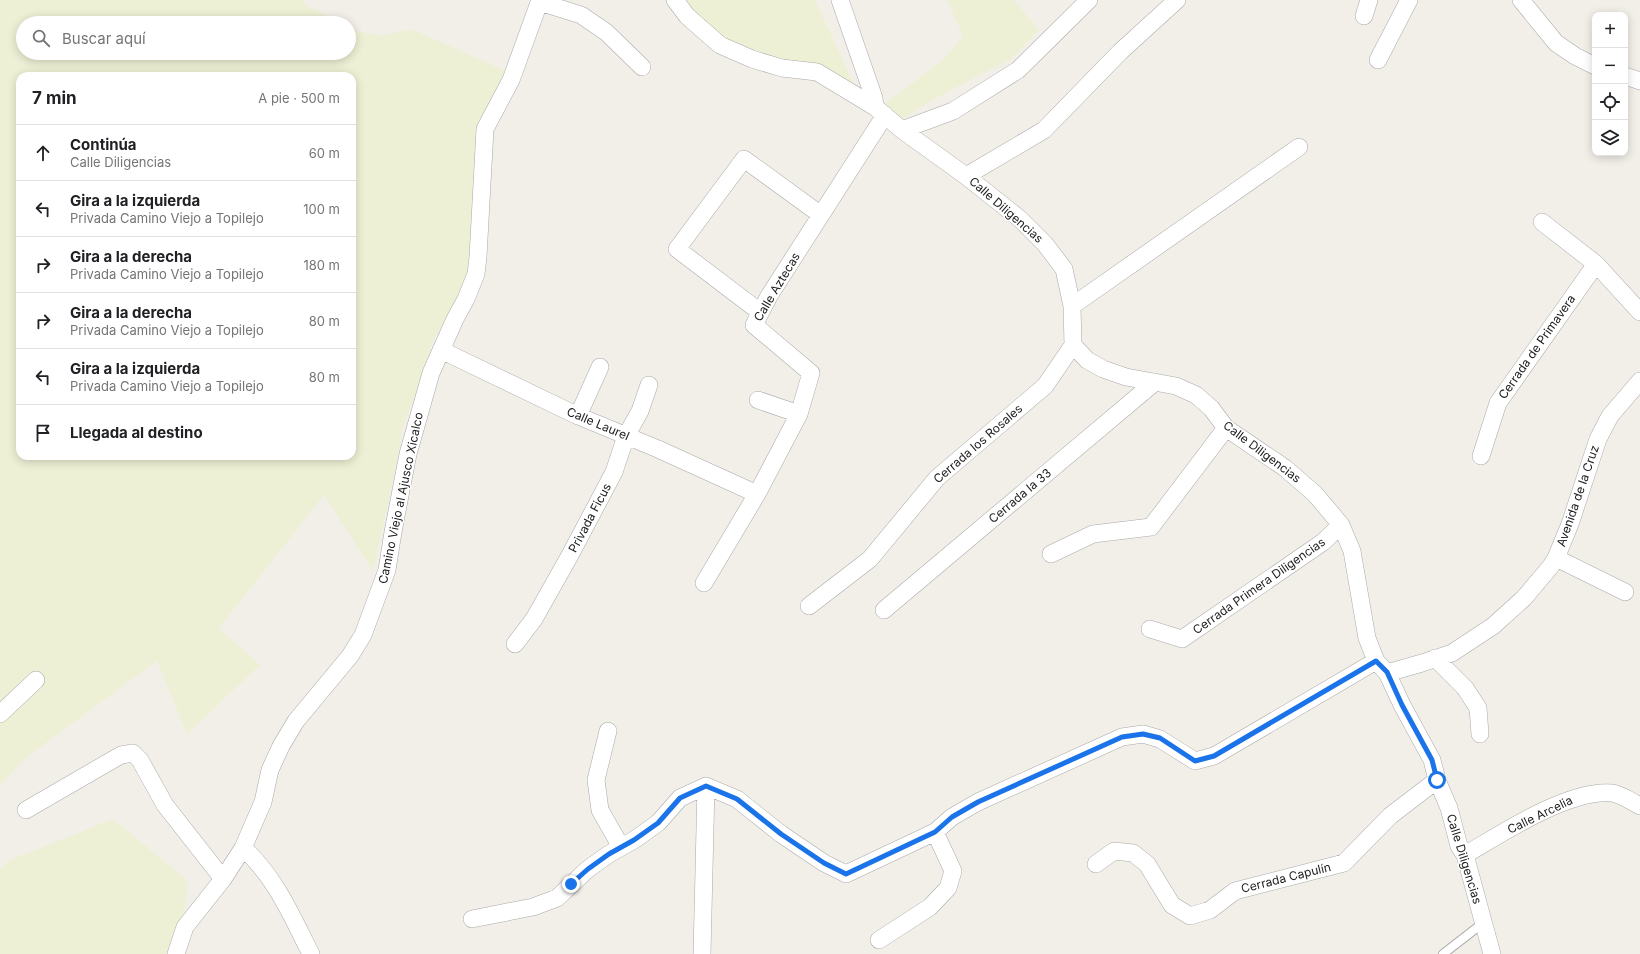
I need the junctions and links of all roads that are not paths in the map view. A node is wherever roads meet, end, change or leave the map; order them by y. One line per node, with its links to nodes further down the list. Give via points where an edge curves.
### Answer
1 (675, 0): 15 (street, Calle Diligencias, via 687,16 720,44 752,59 782,68 817,72)
2 (840, 0): 15 (street)
3 (1089, 0): 16 (street, via 1018,70 953,111)
4 (1177, 0): 18 (street, via 1120,52 1044,130)
5 (1369, 0): 9 (street)
6 (1409, 0): 10 (street)
7 (1521, 0): 11 (street, via 1556,43)
8 (539, 1): 12 (street, via 581,15 606,32); 26 (street, Camino Viejo al Ajusco Xicalco, via 510,80 485,129 476,274)
9 (1364, 16)
10 (1378, 60)
11 (1592, 64)
12 (642, 67)
13 (1628, 77): 14 (street)
14 (1640, 81)
15 (880, 111): 16 (street, Calle Diligencias); 19 (street, Calle Aztecas)
16 (902, 130): 18 (street, Calle Diligencias)
17 (1299, 147): 22 (street)
18 (966, 176): 22 (street, Calle Diligencias, via 1020,219 1045,244 1064,269)
19 (821, 215): 23 (street, Calle Aztecas); 23 (street, via 744,158 677,249)
20 (1542, 222): 21 (street)
21 (1596, 264): 24 (street); 36 (street, Cerrada de Primavera, via 1498,402)
22 (1072, 306): 25 (street, Calle Diligencias)
23 (760, 312): 32 (street, Calle Aztecas, via 754,325 811,373)
24 (1640, 312)
25 (1073, 345): 28 (street, Calle Diligencias, via 1087,360 1103,369 1126,377); 43 (street, Cerrada los Rosales, via 1046,386 937,478 870,559)
26 (441, 350): 33 (street, Calle Laurel); 59 (street, Camino Viejo al Ajusco Xicalco, via 431,373 412,440 387,570 363,635 350,656 296,721 281,746 270,770 263,802)
27 (600, 367): 33 (street)
28 (1155, 382): 34 (street, Calle Diligencias, via 1176,386 1196,395 1211,408); 44 (street, Cerrada la 33)
29 (1640, 382): 40 (street, Avenida de la Cruz, via 1610,416 1598,439)
30 (649, 385): 35 (street, Privada Ficus, via 640,411)
31 (758, 400): 32 (street)
32 (799, 414): 37 (street, Calle Aztecas)
33 (578, 416): 35 (street, Calle Laurel)
34 (1226, 428): 38 (street, Calle Diligencias, via 1286,468 1315,494); 39 (street, via 1151,527 1092,534)
35 (626, 436): 37 (street, Calle Laurel); 46 (street, Privada Ficus, via 614,472 569,557 534,619)
36 (1481, 456)
37 (757, 494): 41 (street, Calle Aztecas)
38 (1341, 525): 45 (street, Cerrada Primera Diligencias, via 1323,542 1182,639); 48 (street, Calle Diligencias, via 1352,551 1368,638)
39 (1051, 554)
40 (1556, 558): 42 (street); 47 (street, Avenida de la Cruz, via 1524,598 1493,626 1452,653)
41 (704, 583)
42 (1625, 592)
43 (809, 606)
44 (884, 610)
45 (1150, 629)
46 (515, 644)
47 (1435, 658): 48 (street, Avenida de la Cruz, via 1422,663); 52 (street, via 1465,688 1478,708)
48 (1382, 667): 53 (street, Calle Diligencias, via 1432,760); 57 (street, Avenida de la Cruz, via 1214,756 1195,761 1160,738 1143,734 1122,737 978,802 952,817)
49 (36, 680): 50 (street)
50 (0, 714)
51 (608, 731): 58 (street, via 596,780 600,810)
52 (1480, 734)
53 (1437, 780): 60 (street, Calle Diligencias, via 1449,808 1459,846); 61 (street, Cerrada Capulín, via 1390,816 1344,863 1236,891 1210,910 1190,916 1172,905 1147,864 1133,853 1114,851)
54 (706, 786): 57 (street, Avenida de la Cruz, via 737,799 781,834 824,863 846,874); 58 (street, via 680,798 658,823); 68 (street)
55 (1640, 806): 60 (street, Calle Arcelia, via 1613,793 1583,795 1533,816)
56 (26, 810): 62 (street, via 122,755 133,753 140,760 165,805)
57 (935, 832): 65 (street, via 953,871 948,888 930,907)
58 (621, 847): 63 (street, via 588,869 558,898 533,907)
59 (244, 848): 62 (street, Camino Viejo al Ajusco Xicalco); 67 (street, via 269,875)
60 (1465, 854): 64 (street, Calle Diligencias)
61 (1096, 864)
62 (223, 879): 66 (street, Camino Viejo al Ajusco Xicalco, via 185,927)
63 (472, 918)
64 (1483, 923): 69 (lane); 70 (street, Calle Diligencias)
65 (879, 940)
66 (176, 954)
67 (311, 954)
68 (702, 954)
69 (1443, 954)
70 (1492, 954)

